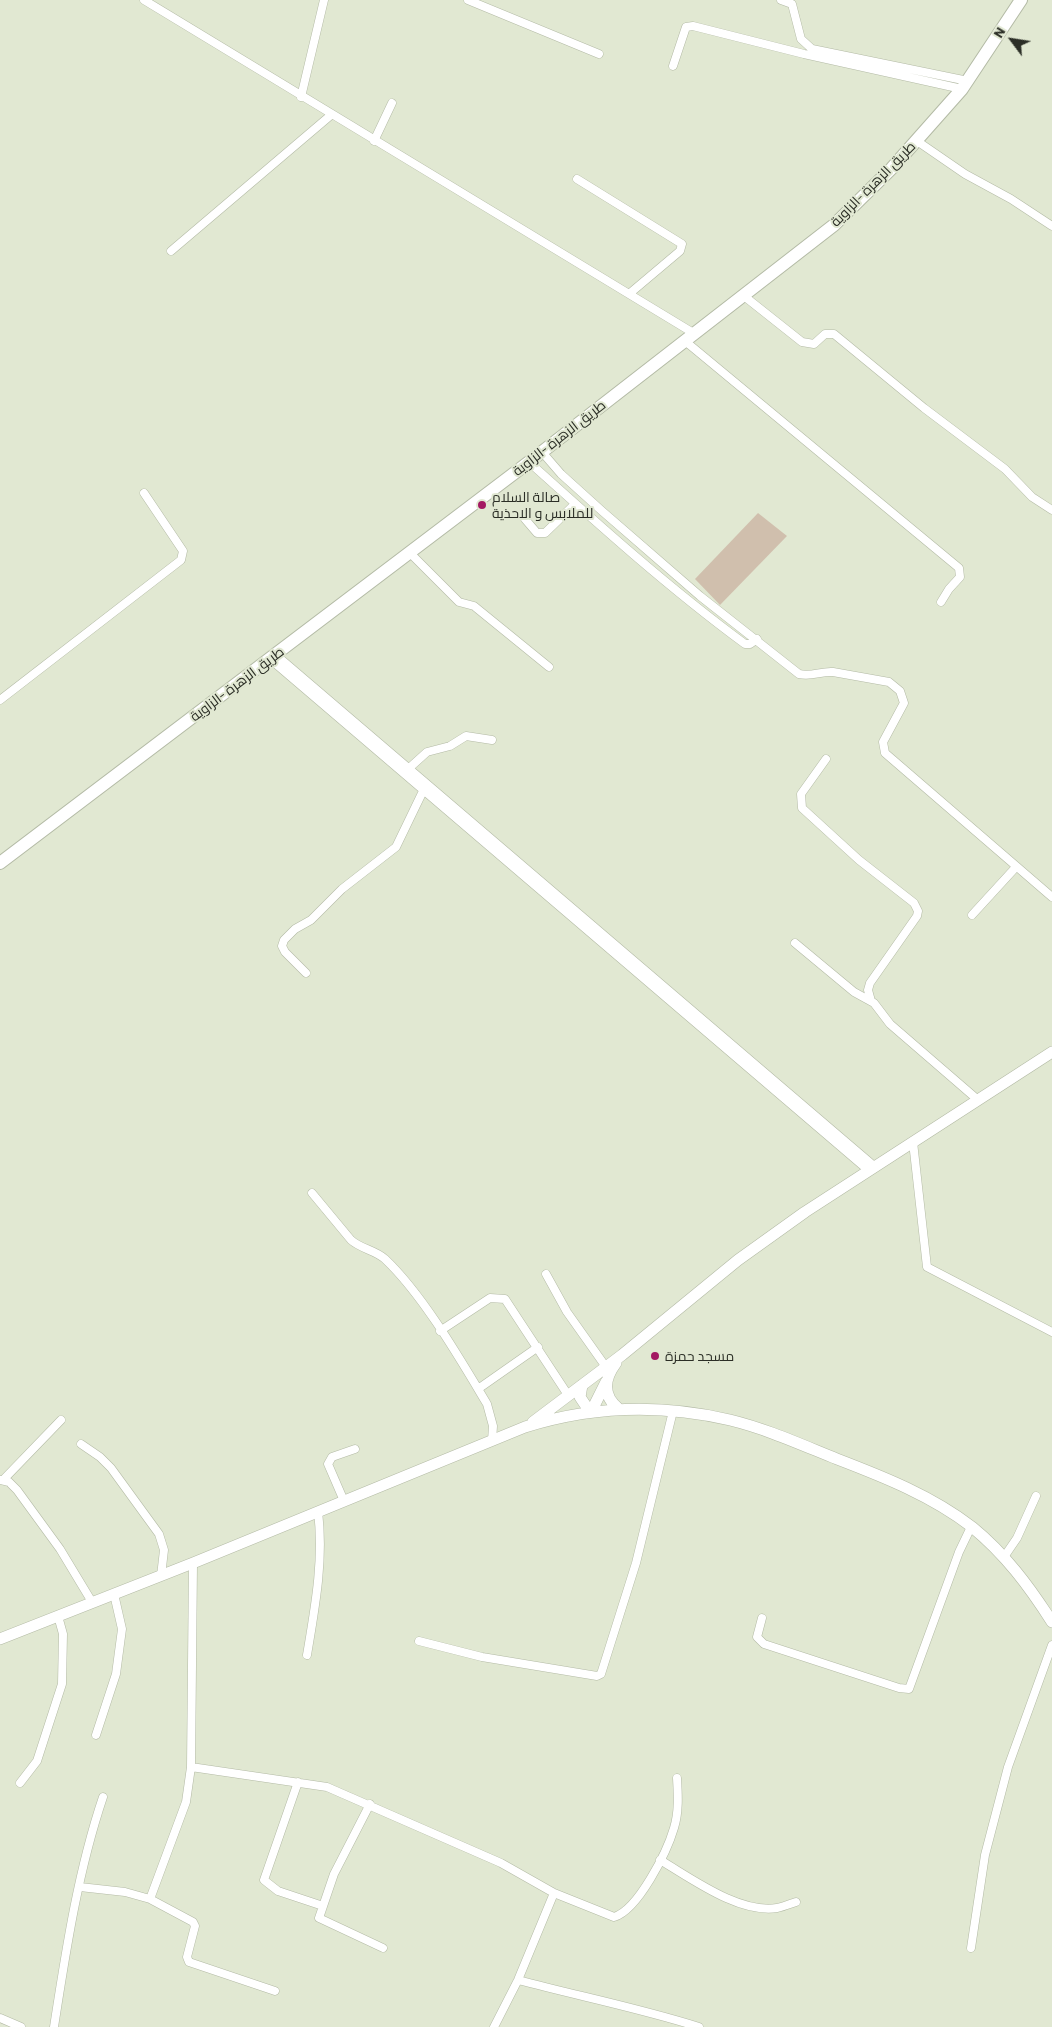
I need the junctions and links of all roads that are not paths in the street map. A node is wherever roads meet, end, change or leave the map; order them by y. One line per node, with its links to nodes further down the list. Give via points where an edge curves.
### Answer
1 (144, 0): 9 (street)
2 (324, 0): 9 (street)
3 (468, 0): 6 (street)
4 (781, 0): 8 (street, via 792,4 801,39 812,49)
5 (1021, 0): 8 (main road, طريق الزهرة -الزاوية)
6 (599, 54)
7 (673, 66): 8 (street, via 686,27 693,26 804,54)
8 (965, 85): 12 (main road, طريق الزهرة -الزاوية)
9 (301, 97): 11 (street)
10 (392, 103): 13 (street)
11 (331, 115): 13 (street); 16 (street)
12 (917, 140): 15 (street, via 965,174 1011,198); 18 (main road, طريق الزهرة -الزاوية, via 870,192 834,225)
13 (374, 141): 17 (street)
14 (577, 180): 17 (street, via 682,244 680,251)
15 (1052, 226)
16 (171, 251)
17 (629, 294): 19 (street)
18 (744, 296): 19 (main road, طريق الزهرة -الزاوية); 26 (street, via 808,345 825,334 834,334)
19 (690, 338): 20 (main road, طريق الزهرة -الزاوية); 29 (street, via 959,568 960,578)
20 (542, 452): 21 (main road, طريق الزهرة -الزاوية); 22 (street)
21 (529, 462): 24 (street); 28 (main road, طريق الزهرة -الزاوية)
22 (574, 486): 24 (street); 30 (street, via 700,596)
23 (144, 493): 33 (street, via 183,551 181,560)
24 (566, 496): 25 (street)
25 (575, 504): 27 (street, via 545,533 537,533); 30 (street, via 712,620 745,644)
26 (1052, 510)
27 (525, 519)
28 (410, 553): 31 (main road, طريق الزهرة -الزاوية); 32 (street, via 459,602 474,606)
29 (941, 602)
30 (756, 639): 39 (street, via 799,674 809,676 833,672 889,682 900,691 904,703 883,742 883,751)
31 (273, 657): 36 (street); 38 (main road, طريق الزهرة -الزاوية)
32 (549, 667)
33 (0, 700)
34 (492, 740): 36 (street, via 466,736 450,746 427,752)
35 (826, 759): 44 (street, via 801,794 802,808 859,860 914,903 918,911 870,983)
36 (407, 770): 37 (street); 48 (street)
37 (424, 789): 43 (street, via 396,847 284,940 285,952); 48 (street)
38 (0, 863)
39 (1016, 867): 40 (street); 41 (street)
40 (1052, 897)
41 (972, 915)
42 (795, 943): 44 (street, via 854,992)
43 (306, 974)
44 (871, 1001): 46 (street, via 890,1024)
45 (1052, 1052): 46 (main road)
46 (978, 1100): 47 (main road)
47 (913, 1142): 48 (main road); 52 (street, via 927,1267)
48 (871, 1168): 54 (main road, via 738,1260)
49 (312, 1193): 51 (street, via 351,1240 381,1256 406,1281)
50 (546, 1274): 55 (street, via 567,1312)
51 (440, 1331): 53 (street, via 490,1298 500,1297 508,1302); 58 (street)
52 (1052, 1332)
53 (538, 1347): 58 (street); 59 (street)
54 (622, 1355): 55 (main road); 56 (main road)
55 (606, 1367): 57 (main road)
56 (606, 1381): 60 (main road, via 608,1397); 62 (main road)
57 (582, 1385): 59 (main road); 62 (main road, via 582,1403)
58 (478, 1389): 65 (street, via 490,1411)
59 (568, 1395): 64 (main road)
60 (619, 1409): 61 (main road); 62 (main road)
61 (672, 1411): 72 (main road, via 745,1424 828,1455 905,1487); 82 (street, via 636,1563 601,1674 596,1676 482,1657)
62 (590, 1412): 64 (main road)
63 (61, 1420): 68 (street)
64 (525, 1427): 65 (main road)
65 (492, 1441): 70 (main road)
66 (82, 1444): 75 (street, via 106,1462 159,1534 164,1550)
67 (355, 1448): 70 (street, via 332,1457 328,1464)
68 (2, 1480): 77 (street, via 13,1485 50,1535)
69 (1036, 1496): 73 (street, via 1017,1538)
70 (344, 1501): 71 (main road)
71 (318, 1511): 74 (main road); 84 (street, via 321,1534 319,1577)
72 (971, 1527): 73 (main road); 79 (street, via 909,1689 764,1644 757,1637)
73 (1004, 1557): 80 (main road, via 1022,1577)
74 (193, 1563): 75 (main road); 86 (street)
75 (161, 1576): 76 (main road)
76 (114, 1594): 77 (main road); 85 (street, via 122,1629 116,1674)
77 (92, 1602): 78 (main road)
78 (58, 1616): 81 (main road); 89 (street, via 63,1634 62,1684 37,1761)
79 (762, 1618)
80 (1052, 1622)
81 (0, 1639)
82 (419, 1641)
83 (1052, 1644): 99 (street, via 1008,1768 984,1855)
84 (307, 1655)
85 (96, 1735)
86 (191, 1767): 88 (street); 95 (street, via 186,1802)
87 (677, 1778): 92 (street, via 674,1828)
88 (298, 1782): 91 (street, via 327,1787); 97 (street, via 264,1880 278,1891)
89 (20, 1783)
90 (103, 1797): 93 (street, via 88,1842)
91 (370, 1804): 94 (street, via 501,1863); 97 (street, via 334,1874)
92 (660, 1860): 94 (street, via 640,1894 619,1915 608,1916); 96 (street, via 732,1900 770,1909)
93 (80, 1887): 95 (street, via 125,1892); 104 (street)
94 (554, 1893): 100 (street)
95 (150, 1899): 101 (street, via 193,1922 195,1926 186,1957 189,1962)
96 (796, 1902)
97 (323, 1906): 98 (street, via 319,1916 321,1920)
98 (383, 1948)
99 (971, 1948)
100 (518, 1980): 105 (street); 106 (street)
101 (276, 1991)
102 (0, 2018): 103 (street)
103 (21, 2027)
104 (54, 2027)
105 (494, 2027)
106 (699, 2027)

